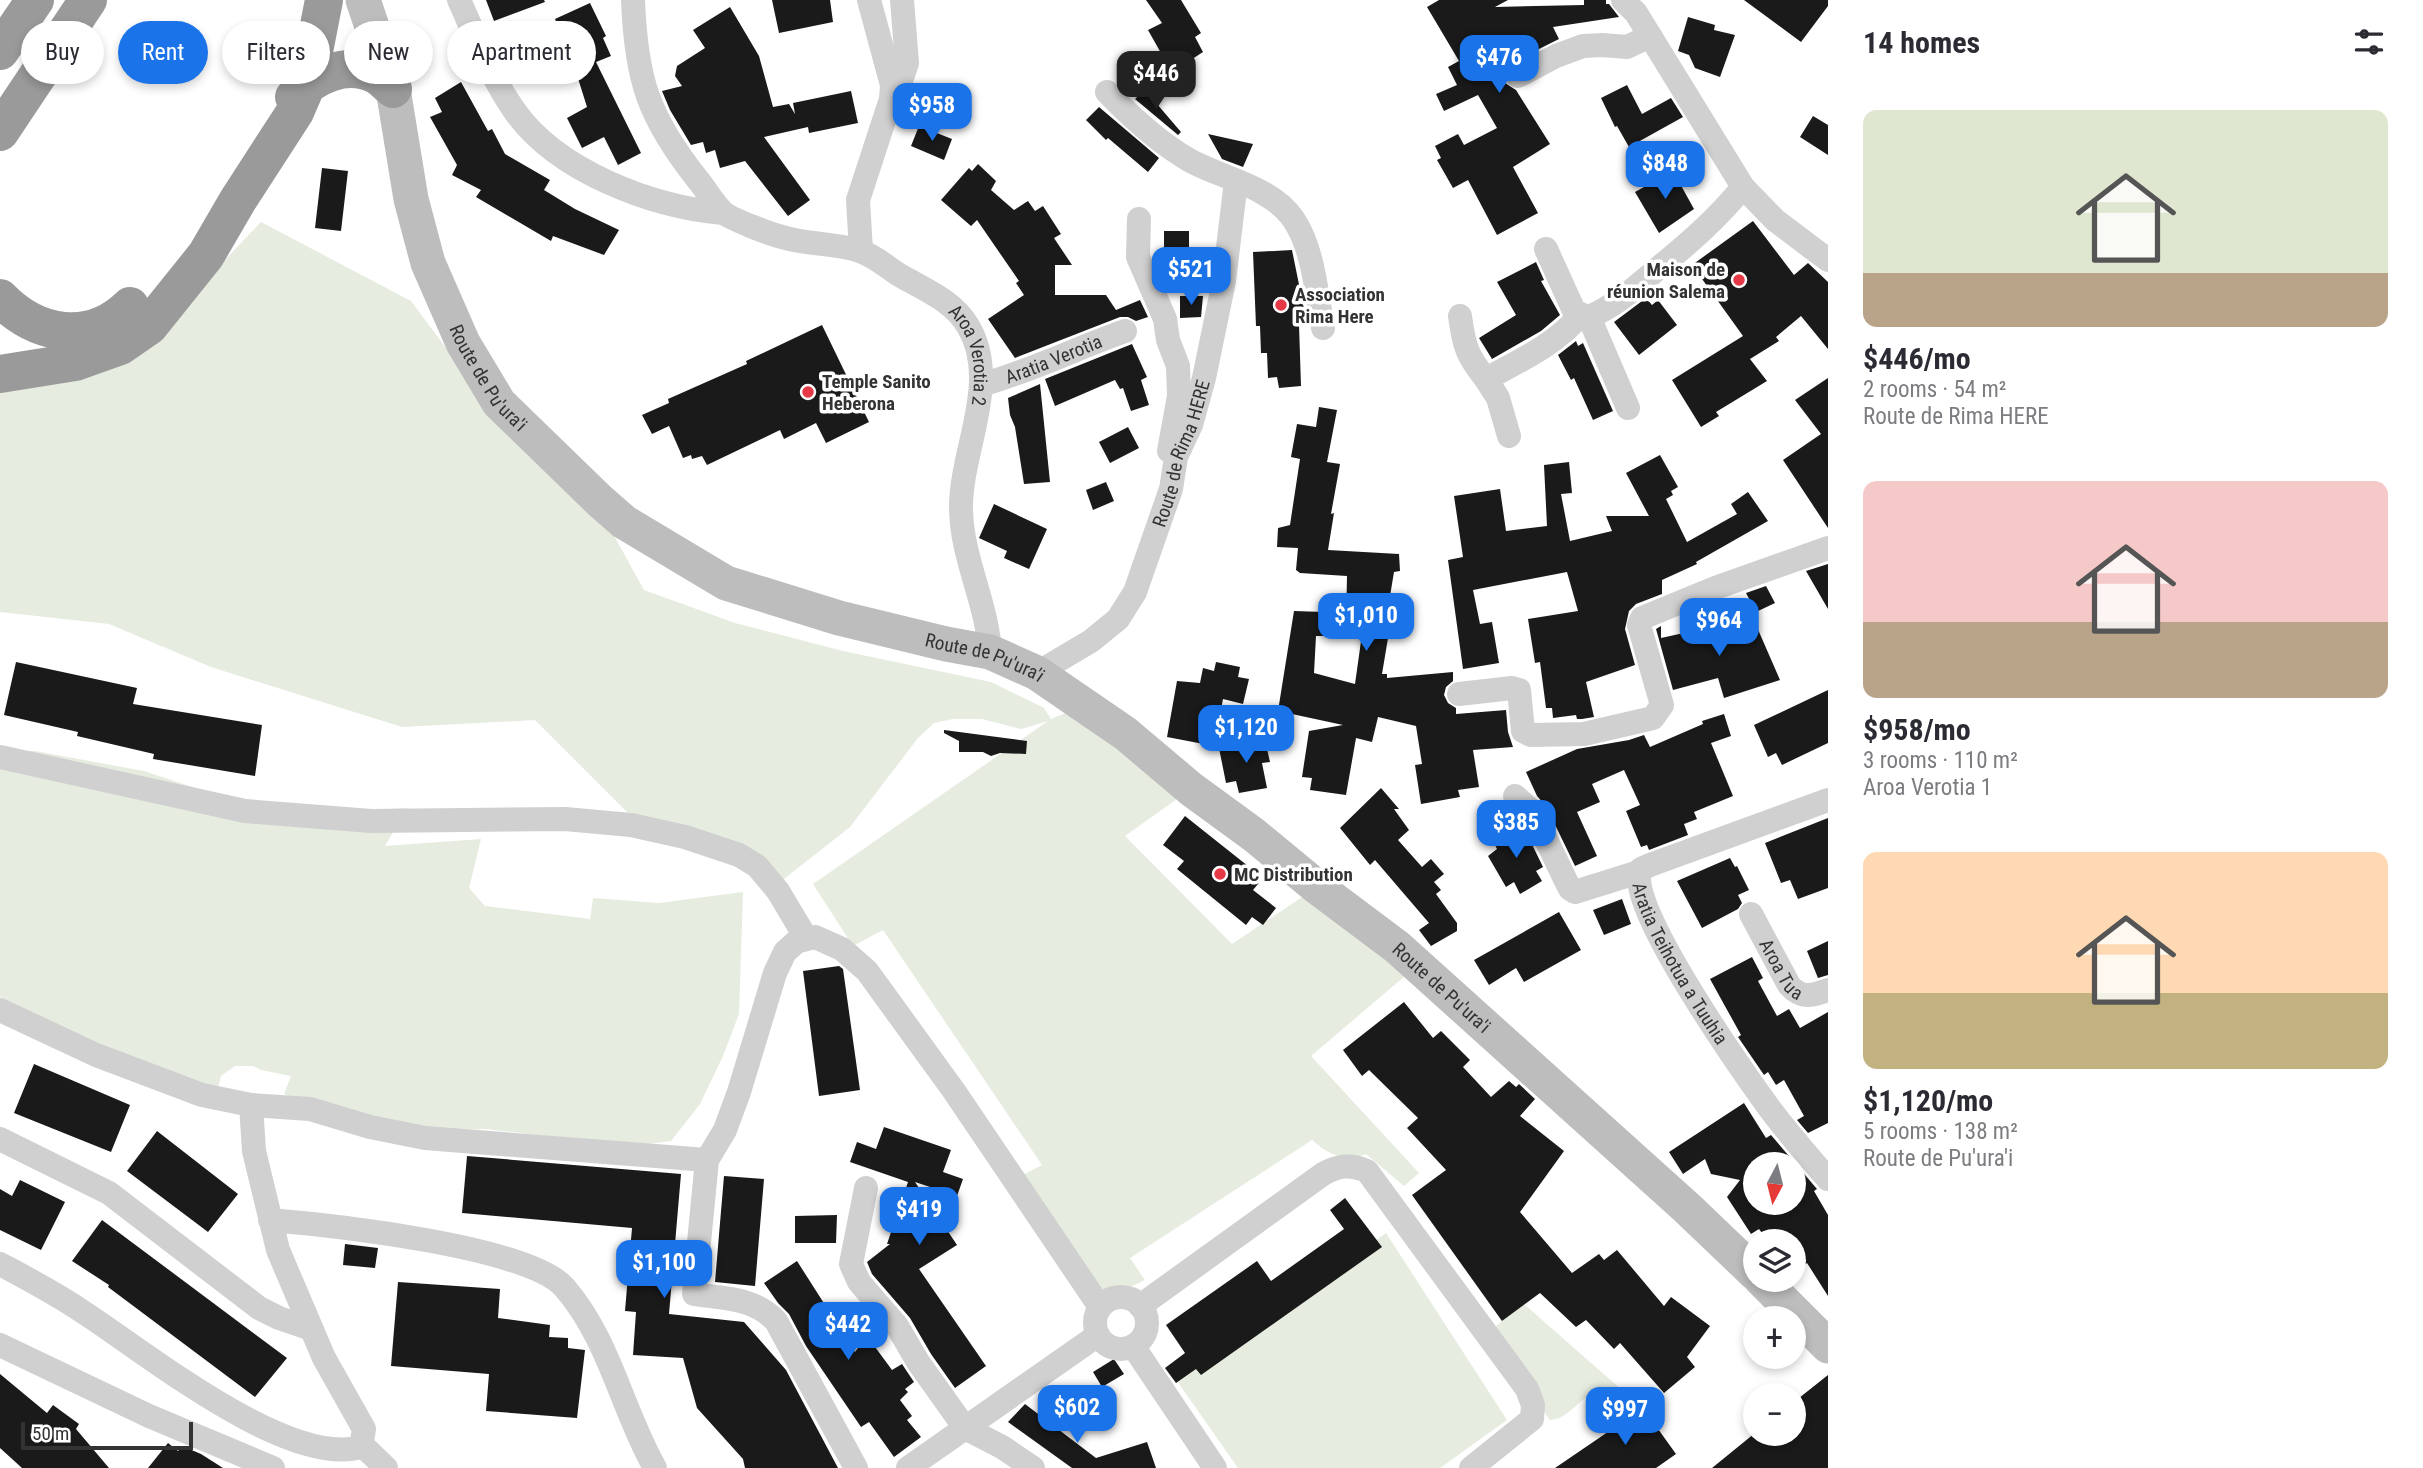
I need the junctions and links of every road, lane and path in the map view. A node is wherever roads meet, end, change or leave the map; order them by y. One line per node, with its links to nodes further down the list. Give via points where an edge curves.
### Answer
1 (17, 0): 13 (highway)
2 (35, 0): 14 (highway)
3 (88, 0): 22 (highway)
4 (324, 0): 11 (highway)
5 (363, 0): 20 (main road, Route de Pu'ura'i)
6 (459, 0): 25 (street, Aroa Verotia 2, via 502,92 540,141 635,193 695,211)
7 (633, 0): 25 (street, Aroa Verotia 2, via 638,57 648,99 676,152)
8 (869, 0): 19 (street)
9 (902, 0): 19 (street, via 906,62 902,78)
10 (1623, 0): 12 (street)
11 (320, 21)
12 (1650, 36): 16 (street, via 1627,47 1583,46); 24 (street)
13 (0, 44)
14 (0, 51)
15 (330, 72): 20 (highway, via 365,72)
16 (1518, 76)
17 (306, 84): 30 (highway, via 168,268 116,320 66,332 25,320)
18 (307, 84): 35 (highway, via 295,112 206,255 149,326 120,346 75,362)
19 (892, 85): 28 (street, via 858,200)
20 (393, 89): 42 (main road, Route de Pu'ura'i, via 411,199 428,263 463,343 499,403 600,501 624,522 726,583 839,618)
21 (1107, 92): 23 (street, via 1187,159)
22 (0, 132)
23 (1236, 181): 33 (street, via 1277,201 1293,219 1311,262); 40 (street, Route de Rima HERE, via 1215,330 1191,425 1176,457)
24 (1744, 187): 29 (street, via 1775,220); 32 (street, via 1696,237 1618,302)
25 (723, 213): 28 (street, Aroa Verotia 2, via 781,237)
26 (1139, 219): 40 (street, via 1138,257 1165,319 1178,366 1179,397 1167,472)
27 (1546, 249): 32 (street, via 1575,313)
28 (861, 251): 37 (street, Aroa Verotia 2, via 929,290 961,317 976,342)
29 (1828, 260)
30 (0, 298)
31 (1460, 316): 36 (street, via 1472,364)
32 (1585, 316): 36 (street); 38 (street)
33 (1323, 328)
34 (1125, 331): 37 (street, Aratia Verotia)
35 (0, 374)
36 (1486, 379): 39 (street, via 1498,398)
37 (981, 385): 42 (street, Aroa Verotia 2, via 961,514)
38 (1628, 408)
39 (1509, 436)
40 (1171, 489): 43 (street, Route de Rima HERE, via 1139,582 1118,619)
41 (1828, 548): 44 (street, via 1642,618 1639,625 1662,705 1653,718 1584,734 1531,735 1523,731 1520,722 1519,691)
42 (990, 652): 43 (main road, Route de Pu'ura'i)
43 (1037, 673): 59 (main road, Route de Pu'ura'i, via 1126,734 1397,947)
44 (1459, 694)
45 (0, 757): 50 (street, via 245,811 371,821 565,819 631,825 685,837 757,866)
46 (1516, 796): 48 (street, via 1533,811 1575,892)
47 (1828, 800): 48 (street, Aratia Teihotua a Tuuhia)
48 (1639, 872): 56 (street, Aratia Teihotua a Tuuhia, via 1650,915 1712,1027 1768,1107)
49 (1751, 914): 51 (street, Aroa Tua, via 1796,993 1808,997)
50 (806, 938): 55 (street, via 785,953 775,973 739,1092); 63 (street, via 815,937 842,949 867,971)
51 (1828, 990)
52 (0, 1010): 53 (street, via 165,1082)
53 (251, 1105): 55 (street, via 310,1109 425,1138); 58 (street, via 254,1151)
54 (0, 1139): 64 (street, via 109,1192 259,1308)
55 (707, 1160): 74 (street, via 694,1294 765,1309 776,1321)
56 (1828, 1179)
57 (866, 1188): 69 (street, via 851,1265)
58 (271, 1220): 64 (street, via 278,1250); 73 (street, via 439,1243 537,1269 563,1286 593,1329)
59 (1743, 1262)
60 (0, 1264): 70 (street, via 84,1312 237,1425 278,1447 335,1458)
61 (1775, 1292): 68 (main road)
62 (1140, 1306): 63 (street, via 1121,1297); 67 (street, via 1147,1325); 78 (street, via 1324,1174 1341,1166 1367,1171 1532,1402 1532,1419 1524,1428)
63 (1100, 1307): 65 (street, via 1094,1326)
64 (311, 1329): 70 (street, via 364,1429)
65 (1098, 1335): 67 (street, via 1109,1347); 69 (street)
66 (0, 1345): 71 (street, via 149,1416)
67 (1133, 1346): 77 (street)
68 (1828, 1346)
69 (965, 1428): 75 (street); 76 (street)
70 (362, 1445): 72 (street)
71 (273, 1468)
72 (386, 1468)
73 (655, 1468)
74 (856, 1468)
75 (908, 1468)
76 (1033, 1468)
77 (1215, 1468)
78 (1471, 1468)

